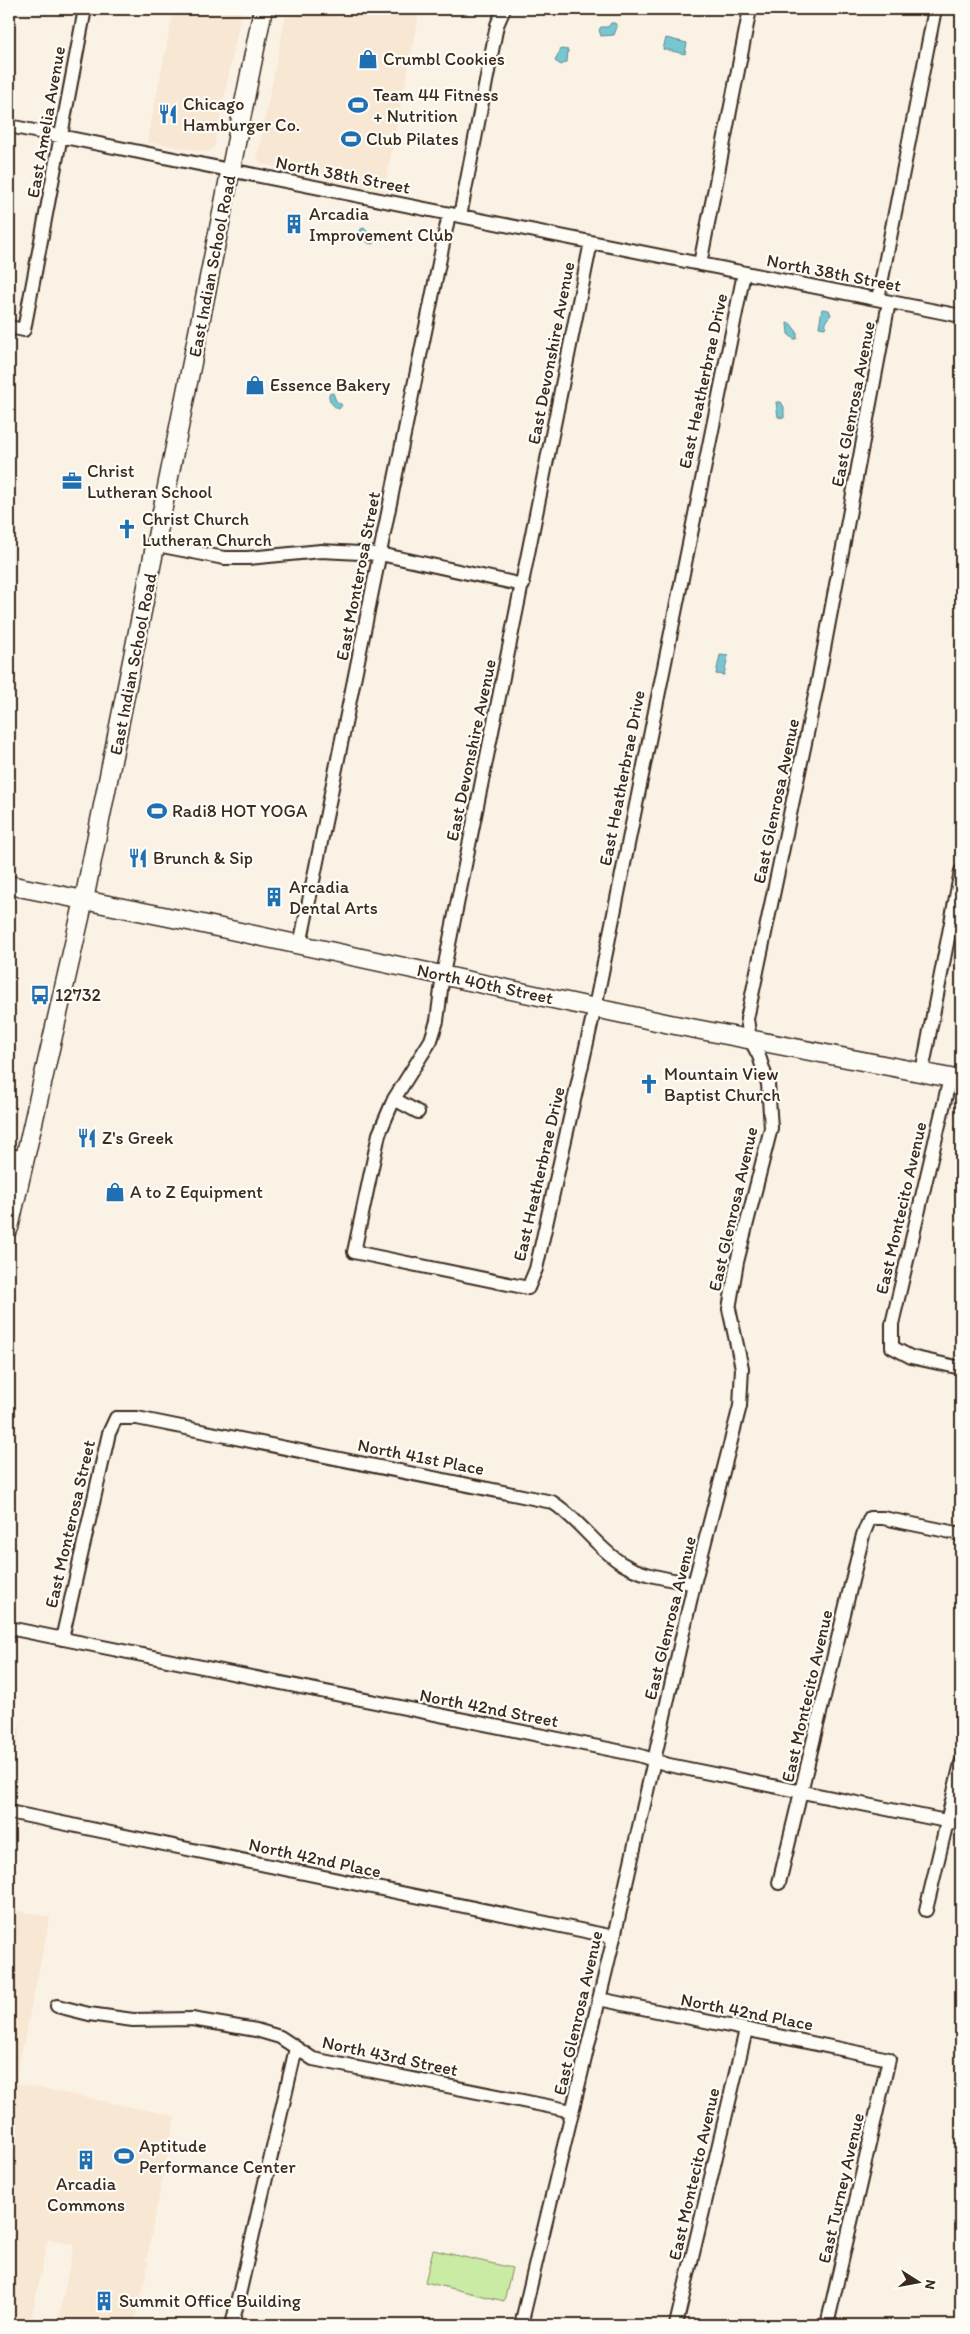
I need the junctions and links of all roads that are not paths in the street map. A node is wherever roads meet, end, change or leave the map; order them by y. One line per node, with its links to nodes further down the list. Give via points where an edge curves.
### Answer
1 (85, 9): 7 (street, East Amelia Avenue)
2 (263, 9): 8 (main road, East Indian School Road)
3 (504, 9): 9 (street, East Monterosa Street, via 497,25)
4 (750, 9): 11 (street)
5 (935, 9): 13 (street, East Glenrosa Avenue)
6 (9, 126): 7 (street, North 38th Street)
7 (62, 137): 8 (street, North 38th Street); 15 (street, East Amelia Avenue, via 24,330)
8 (231, 171): 9 (street, North 38th Street); 16 (main road, East Indian School Road)
9 (454, 215): 10 (street, North 38th Street); 17 (street, East Monterosa Street)
10 (591, 242): 11 (street, North 38th Street); 18 (street, East Devonshire Avenue)
11 (700, 264): 12 (street, North 38th Street)
12 (744, 273): 13 (street, North 38th Street); 24 (street, East Heatherbrae Drive)
13 (884, 300): 14 (street, North 38th Street); 25 (street, East Glenrosa Avenue, via 816,696 747,1020)
14 (961, 316)
15 (9, 327)
16 (157, 545): 17 (street, via 224,558 321,551); 21 (main road, East Indian School Road)
17 (380, 554): 18 (street); 22 (street, East Monterosa Street)
18 (523, 585): 23 (street, East Devonshire Avenue)
19 (961, 870): 26 (street)
20 (9, 885): 21 (main road, North 40th Street)
21 (84, 900): 22 (main road, North 40th Street); 30 (main road, East Indian School Road)
22 (300, 945): 23 (main road, North 40th Street)
23 (443, 974): 24 (main road, North 40th Street); 28 (street, East Devonshire Avenue, via 437,1021 431,1040)
24 (595, 1007): 25 (main road, North 40th Street); 32 (street, East Heatherbrae Drive, via 536,1269 528,1288)
25 (750, 1039): 26 (main road, North 40th Street); 36 (street, East Glenrosa Avenue, via 768,1084 771,1128 737,1262 729,1310 742,1368 740,1406)
26 (922, 1072): 27 (main road, North 40th Street)
27 (956, 1079): 33 (street, East Montecito Avenue, via 892,1324 892,1347 912,1357)
28 (394, 1099): 29 (street); 32 (street, East Devonshire Avenue, via 379,1134)
29 (418, 1112)
30 (17, 1157): 31 (main road, East Indian School Road)
31 (9, 1228)
32 (354, 1252)
33 (961, 1368)
34 (116, 1418): 36 (street, North 41st Place, via 147,1420 552,1502 570,1513 620,1562 639,1571); 38 (street, East Monterosa Street, via 108,1433)
35 (961, 1534): 41 (street, East Montecito Avenue, via 870,1518 863,1535)
36 (694, 1584): 39 (street, East Glenrosa Avenue)
37 (9, 1628): 38 (street, North 42nd Street)
38 (62, 1639): 39 (street, North 42nd Street)
39 (654, 1760): 41 (street, North 42nd Street); 47 (street, East Glenrosa Avenue)
40 (961, 1763): 43 (street)
41 (802, 1791): 43 (street, North 42nd Street); 45 (street, East Montecito Avenue)
42 (9, 1812): 47 (street, North 42nd Place)
43 (947, 1821): 44 (street, North 42nd Street); 46 (street)
44 (961, 1824)
45 (779, 1883)
46 (926, 1910)
47 (614, 1937): 48 (street, East Glenrosa Avenue)
48 (599, 1999): 50 (street, North 42nd Place); 53 (street, East Glenrosa Avenue)
49 (57, 2006): 51 (street, North 43rd Street, via 133,2020 192,2019 256,2030 280,2038)
50 (746, 2030): 52 (street, North 42nd Place); 56 (street, East Montecito Avenue)
51 (296, 2048): 53 (street, North 43rd Street, via 313,2059); 54 (street)
52 (889, 2059): 57 (street, East Turney Avenue)
53 (572, 2111): 55 (street, East Glenrosa Avenue)
54 (232, 2325)
55 (521, 2325)
56 (676, 2325)
57 (827, 2325)

